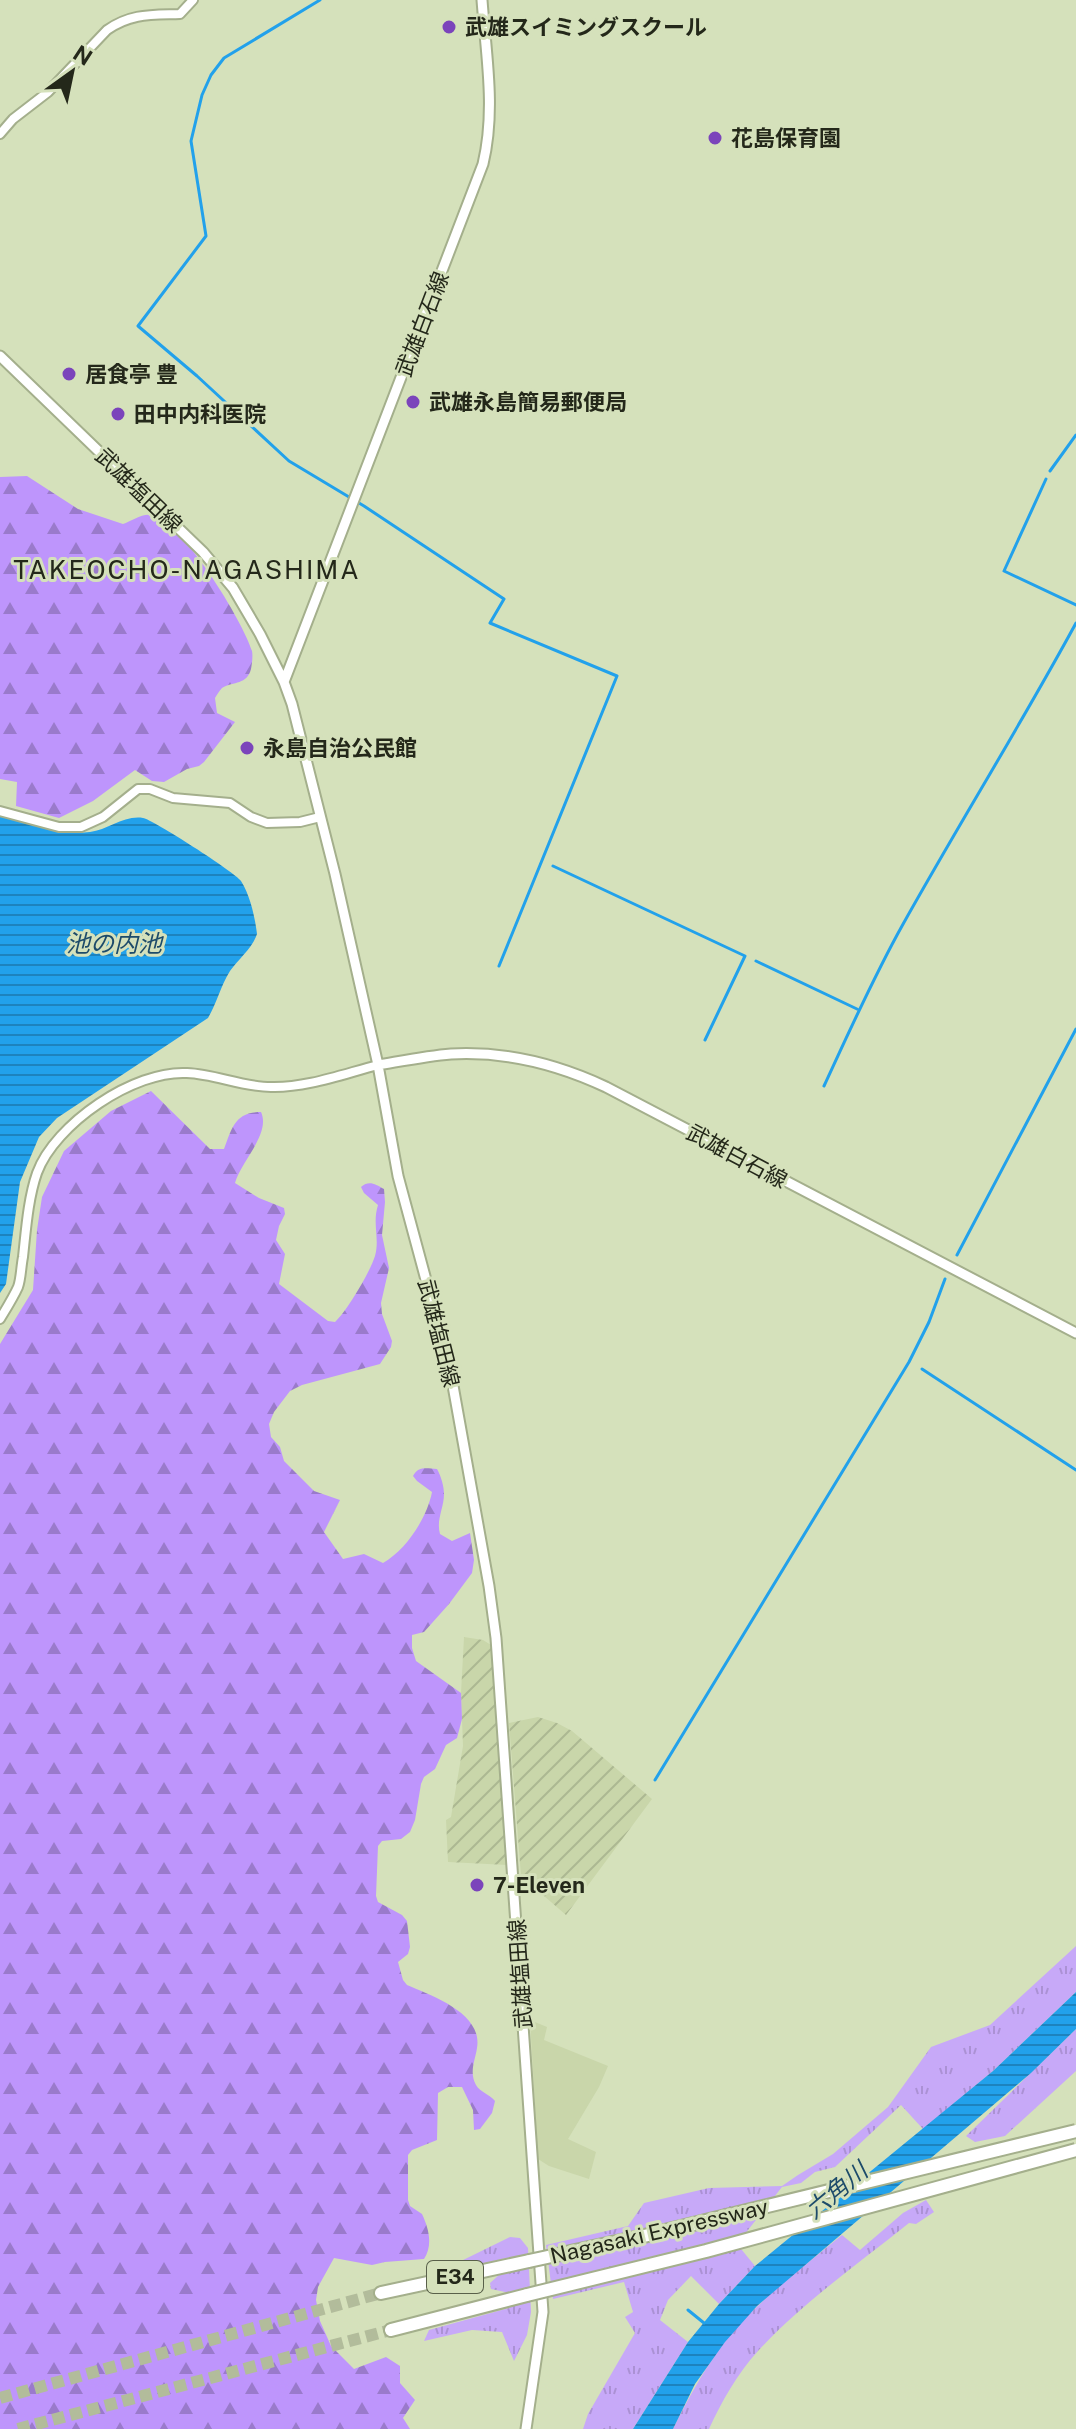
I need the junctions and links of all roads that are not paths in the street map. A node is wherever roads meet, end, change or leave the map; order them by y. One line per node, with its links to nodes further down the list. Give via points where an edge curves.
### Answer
1 (193, 0): 3 (street, via 180,14 141,15 116,23)
2 (482, 0): 5 (main road, 武雄白石線, via 491,115 483,164)
3 (0, 134)
4 (0, 356): 5 (main road, 武雄塩田線, via 203,552 233,588)
5 (284, 682): 7 (main road, 武雄塩田線)
6 (0, 811): 7 (street, via 59,827 81,827 138,789 150,789 173,798 230,803 267,823)
7 (320, 817): 8 (main road, 武雄塩田線)
8 (378, 1065): 9 (street, via 273,1088 185,1073 156,1076 80,1117 54,1142 37,1173 19,1285); 10 (main road, 武雄白石線, via 451,1054 538,1061 573,1072); 15 (main road, 武雄塩田線, via 398,1176 450,1369 496,1638 543,2312)
9 (0, 1319)
10 (1076, 1333)
11 (1076, 2131): 13 (highway, Nagasaki Expressway / E34, bridge, via 644,2236)
12 (1076, 2150): 14 (highway, Nagasaki Expressway / E34, bridge)
13 (381, 2293)
14 (391, 2330)
15 (526, 2429)

